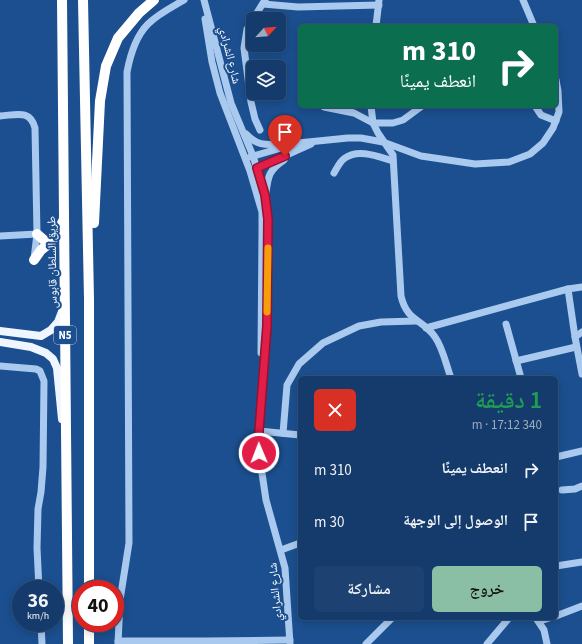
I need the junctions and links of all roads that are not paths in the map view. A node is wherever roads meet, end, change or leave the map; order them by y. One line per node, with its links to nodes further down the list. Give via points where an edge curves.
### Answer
1 (61, 0): 30 (highway, طريق السلطان قابوس / N5)
2 (83, 0): 37 (highway, N5)
3 (154, 0): 37 (highway, via 118,38 106,66 100,101)
4 (184, 0): 74 (street, via 148,24 134,45 127,72 129,543 120,600)
5 (204, 0): 20 (street, شارع الشرادي, via 231,103); 24 (street, شارع الشرادي, via 208,44 215,76)
6 (523, 0): 10 (street)
7 (264, 2): 8 (street, via 298,7); 19 (street, via 247,29 244,48 251,102)
8 (379, 3): 9 (street)
9 (376, 24)
10 (533, 24)
11 (558, 91): 17 (street, via 559,112)
12 (329, 108): 18 (street, via 354,113)
13 (371, 108): 18 (street)
14 (419, 108): 18 (street, via 403,120)
15 (536, 108): 17 (street, via 541,116)
16 (0, 116): 31 (street, via 24,114 33,121)
17 (556, 120): 21 (street, via 543,143 530,154 509,162 475,164 421,156)
18 (373, 123): 21 (street)
19 (260, 130)
20 (244, 132): 22 (street, via 262,145); 23 (street, شارع الشرادي)
21 (383, 142): 22 (street, via 348,138); 25 (street)
22 (299, 146): 23 (street); 26 (street); 29 (street, via 274,167 268,178)
23 (253, 156): 24 (street); 26 (street, شارع الشرادي)
24 (245, 159): 27 (street, شارع الشرادي)
25 (393, 161): 28 (street, via 363,153 352,154 344,158); 39 (street, via 401,296 407,311)
26 (257, 168): 27 (street); 29 (street, شارع الشرادي)
27 (250, 171): 52 (street, شارع الشرادي, via 262,218)
28 (334, 173)
29 (265, 195): 52 (street, شارع الشرادي, via 268,219 267,326)
30 (64, 218): 33 (highway); 38 (highway, طريق السلطان قابوس / N5)
31 (37, 234): 32 (street); 33 (highway); 34 (street)
32 (0, 236)
33 (50, 242): 34 (highway)
34 (34, 260)
35 (582, 287): 36 (street)
36 (568, 289): 41 (street); 44 (street)
37 (89, 299): 66 (highway, N5)
38 (65, 304): 42 (main road, via 58,322 41,336); 58 (highway, طريق السلطان قابوس / N5)
39 (416, 321): 41 (street); 54 (street, via 381,322 359,326 323,343 300,364 287,385)
40 (506, 324): 47 (street)
41 (426, 328): 50 (street, via 437,341)
42 (0, 331)
43 (582, 332): 44 (street)
44 (575, 337): 46 (street)
45 (0, 342): 58 (main road, via 31,347 53,359 57,368)
46 (576, 347): 47 (street); 49 (street)
47 (516, 361): 51 (street)
48 (0, 366): 65 (street, via 36,369 40,371 44,381 43,466 38,509)
49 (582, 374)
50 (448, 376)
51 (520, 376)
52 (262, 397): 53 (street, شارع الشرادي)
53 (259, 431): 54 (street); 62 (street, شارع الشرادي, via 264,489)
54 (284, 433): 55 (street)
55 (298, 435)
56 (582, 451): 57 (street)
57 (558, 456)
58 (67, 484): 77 (highway, طريق السلطان قابوس / N5)
59 (582, 486): 60 (street)
60 (562, 490)
61 (298, 544): 62 (street)
62 (281, 550): 75 (street, شارع الشرادي, via 285,568)
63 (582, 562): 64 (street)
64 (558, 566)
65 (39, 580)
66 (89, 580)
67 (580, 609): 68 (street)
68 (558, 615)
69 (390, 620): 79 (street)
70 (507, 620): 80 (street)
71 (538, 620): 81 (street, via 544,630)
72 (41, 632): 76 (street)
73 (89, 632): 78 (highway)
74 (118, 642): 75 (street)
75 (290, 642)
76 (42, 644)
77 (68, 644)
78 (89, 644)
79 (366, 644)
80 (487, 644)
81 (547, 644)

